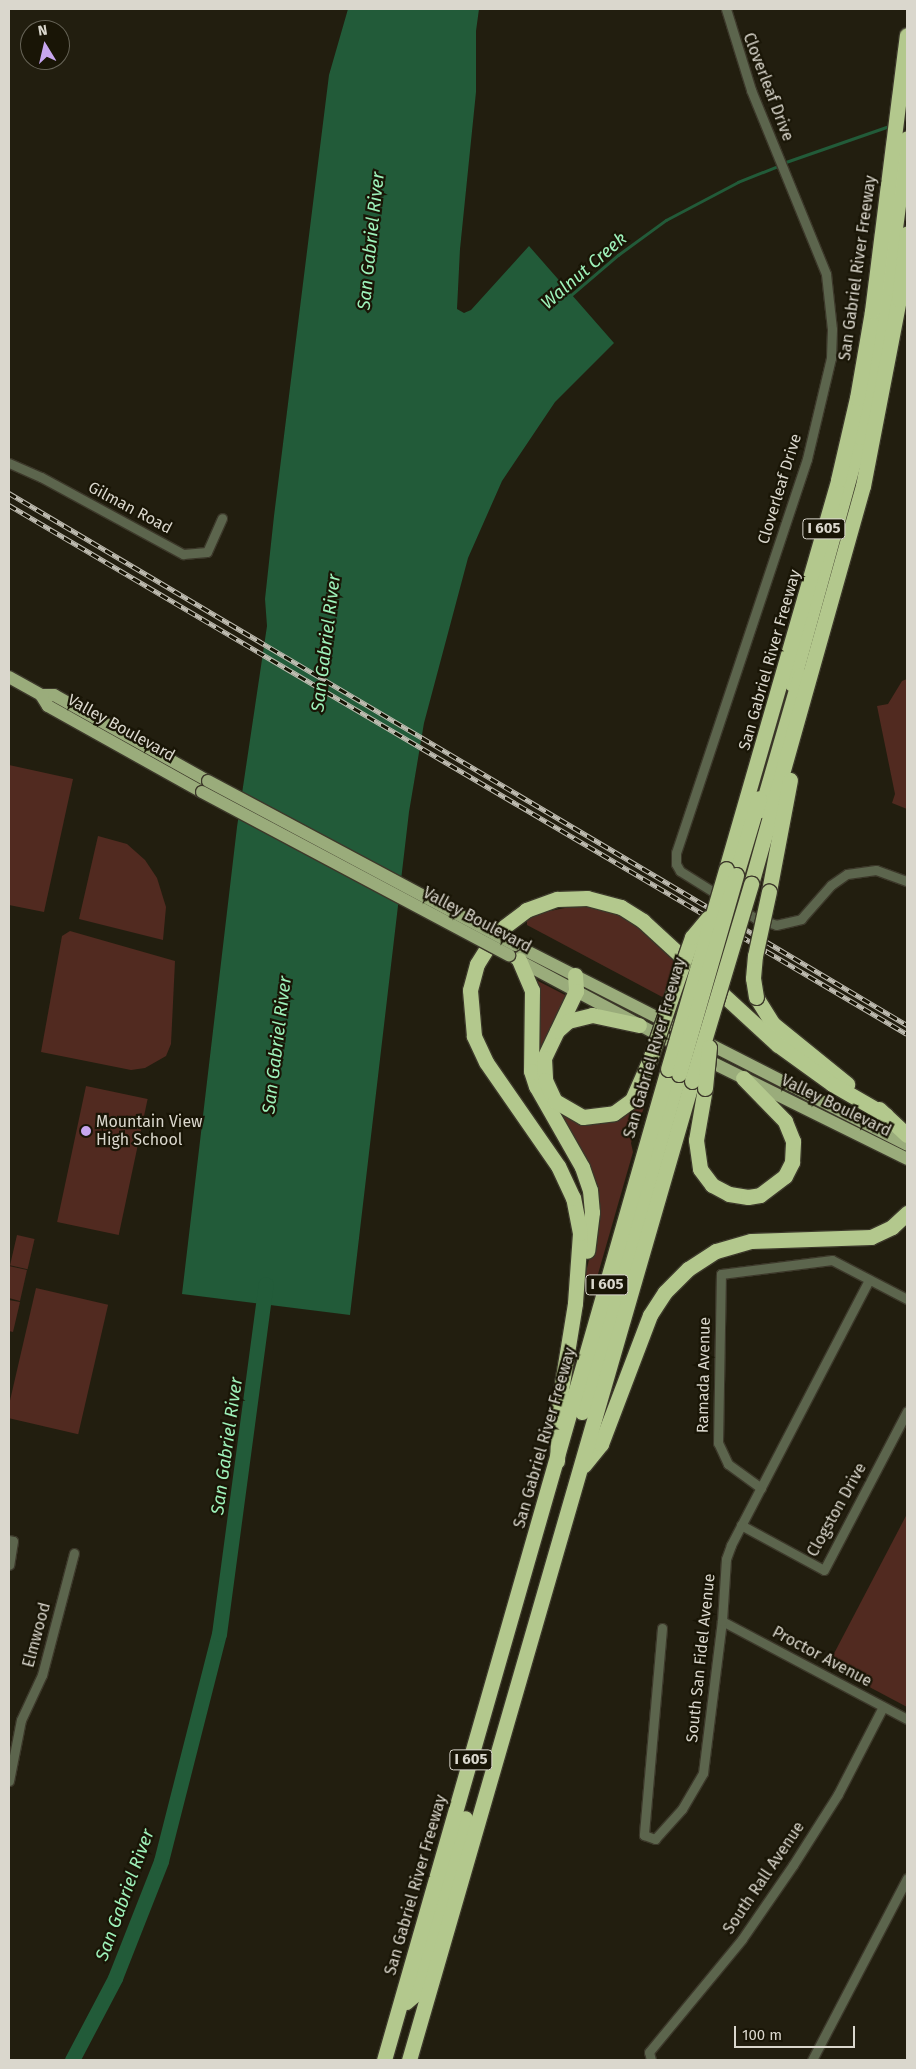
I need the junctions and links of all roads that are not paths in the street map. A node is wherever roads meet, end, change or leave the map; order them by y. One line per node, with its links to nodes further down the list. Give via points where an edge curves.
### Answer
1 (726, 9): 13 (street, Cloverleaf Drive, via 751,90 816,247 831,300 831,358 811,442 676,853 680,871 755,918 776,925 801,919 831,885 847,874 876,870)
2 (907, 35): 4 (highway, San Gabriel River Freeway / I 605)
3 (907, 138): 4 (highway)
4 (895, 216): 12 (highway, San Gabriel River Freeway / I 605, via 838,480); 12 (highway, via 900,222 881,359 855,480)
5 (907, 233): 7 (highway, San Gabriel River Freeway / I 605)
6 (907, 280): 7 (highway)
7 (899, 299): 11 (highway, San Gabriel River Freeway / I 605, via 863,486)
8 (9, 463): 9 (street, Gilman Road, via 40,476 183,554 207,552)
9 (222, 518)
10 (9, 677): 15 (main road, Valley Boulevard, bridge, via 41,695 48,706)
11 (806, 695): 12 (highway, San Gabriel River Freeway / I 605); 22 (highway, bridge, via 755,956 753,978 756,997 777,1028)
12 (739, 877): 14 (highway, San Gabriel River Freeway / I 605, bridge); 20 (highway, bridge); 20 (highway, San Gabriel River Freeway / I 605, bridge, via 712,1008)
13 (907, 881)
14 (713, 911): 19 (highway, bridge, via 692,938 639,1088 623,1109 605,1116 583,1117 556,1101 545,1080 544,1058); 20 (highway, San Gabriel River Freeway / I 605, bridge)
15 (514, 953): 16 (main road, Valley Boulevard); 17 (main road, Valley Boulevard); 29 (highway, via 532,990 531,1071 582,1167 590,1190 591,1225)
16 (576, 976): 17 (highway); 24 (main road, Valley Boulevard)
17 (576, 991): 18 (main road, Valley Boulevard); 19 (highway)
18 (639, 1025): 19 (highway, via 592,1015 568,1021); 21 (main road, Valley Boulevard)
19 (554, 1034)
20 (686, 1078): 21 (highway, via 700,1169 712,1185 729,1194 748,1197 760,1195 785,1176 792,1162 793,1141 782,1117); 31 (highway, San Gabriel River Freeway / I 605); 32 (highway, San Gabriel River Freeway / I 605); 34 (highway)
21 (743, 1078): 25 (main road, Valley Boulevard)
22 (886, 1114): 23 (highway); 29 (highway, via 826,1080 785,1051 643,921 621,907 597,899 569,898 546,902 514,917 490,941 477,964 470,990 470,1021 486,1062 551,1154 573,1198 580,1245)
23 (905, 1130)
24 (907, 1145)
25 (907, 1159)
26 (907, 1213): 32 (highway, via 888,1230 871,1237 751,1241 716,1251 688,1269 665,1292 650,1315 601,1444)
27 (869, 1280): 28 (street); 33 (street, South San Fidel Avenue); 33 (street, Ramada Avenue, via 832,1260 721,1274 718,1443 728,1464)
28 (907, 1299)
29 (575, 1303): 31 (highway, via 560,1396)
30 (907, 1411): 35 (street, Clogston Drive, via 824,1570)
31 (557, 1461): 34 (highway, San Gabriel River Freeway / I 605)
32 (579, 1472): 34 (highway, San Gabriel River Freeway / I 605)
33 (761, 1488): 35 (street, South San Fidel Avenue)
34 (556, 1509): 46 (highway, San Gabriel River Freeway / I 605); 47 (highway, via 423,1984 427,1998)
35 (741, 1525): 39 (street, South San Fidel Avenue, via 726,1559)
36 (11, 1540): 38 (street)
37 (74, 1553): 43 (street, Elmwood, via 42,1675 21,1720)
38 (9, 1565)
39 (722, 1621): 40 (street, South San Fidel Avenue, via 703,1773 682,1809 655,1839 644,1835); 41 (street, Proctor Avenue)
40 (662, 1628)
41 (884, 1707): 42 (street, Proctor Avenue); 45 (street, South Rall Avenue, via 838,1794 792,1865 742,1939)
42 (907, 1720)
43 (9, 1781)
44 (907, 1878): 48 (street)
45 (650, 2056)
46 (384, 2060)
47 (409, 2060)
48 (812, 2060)

